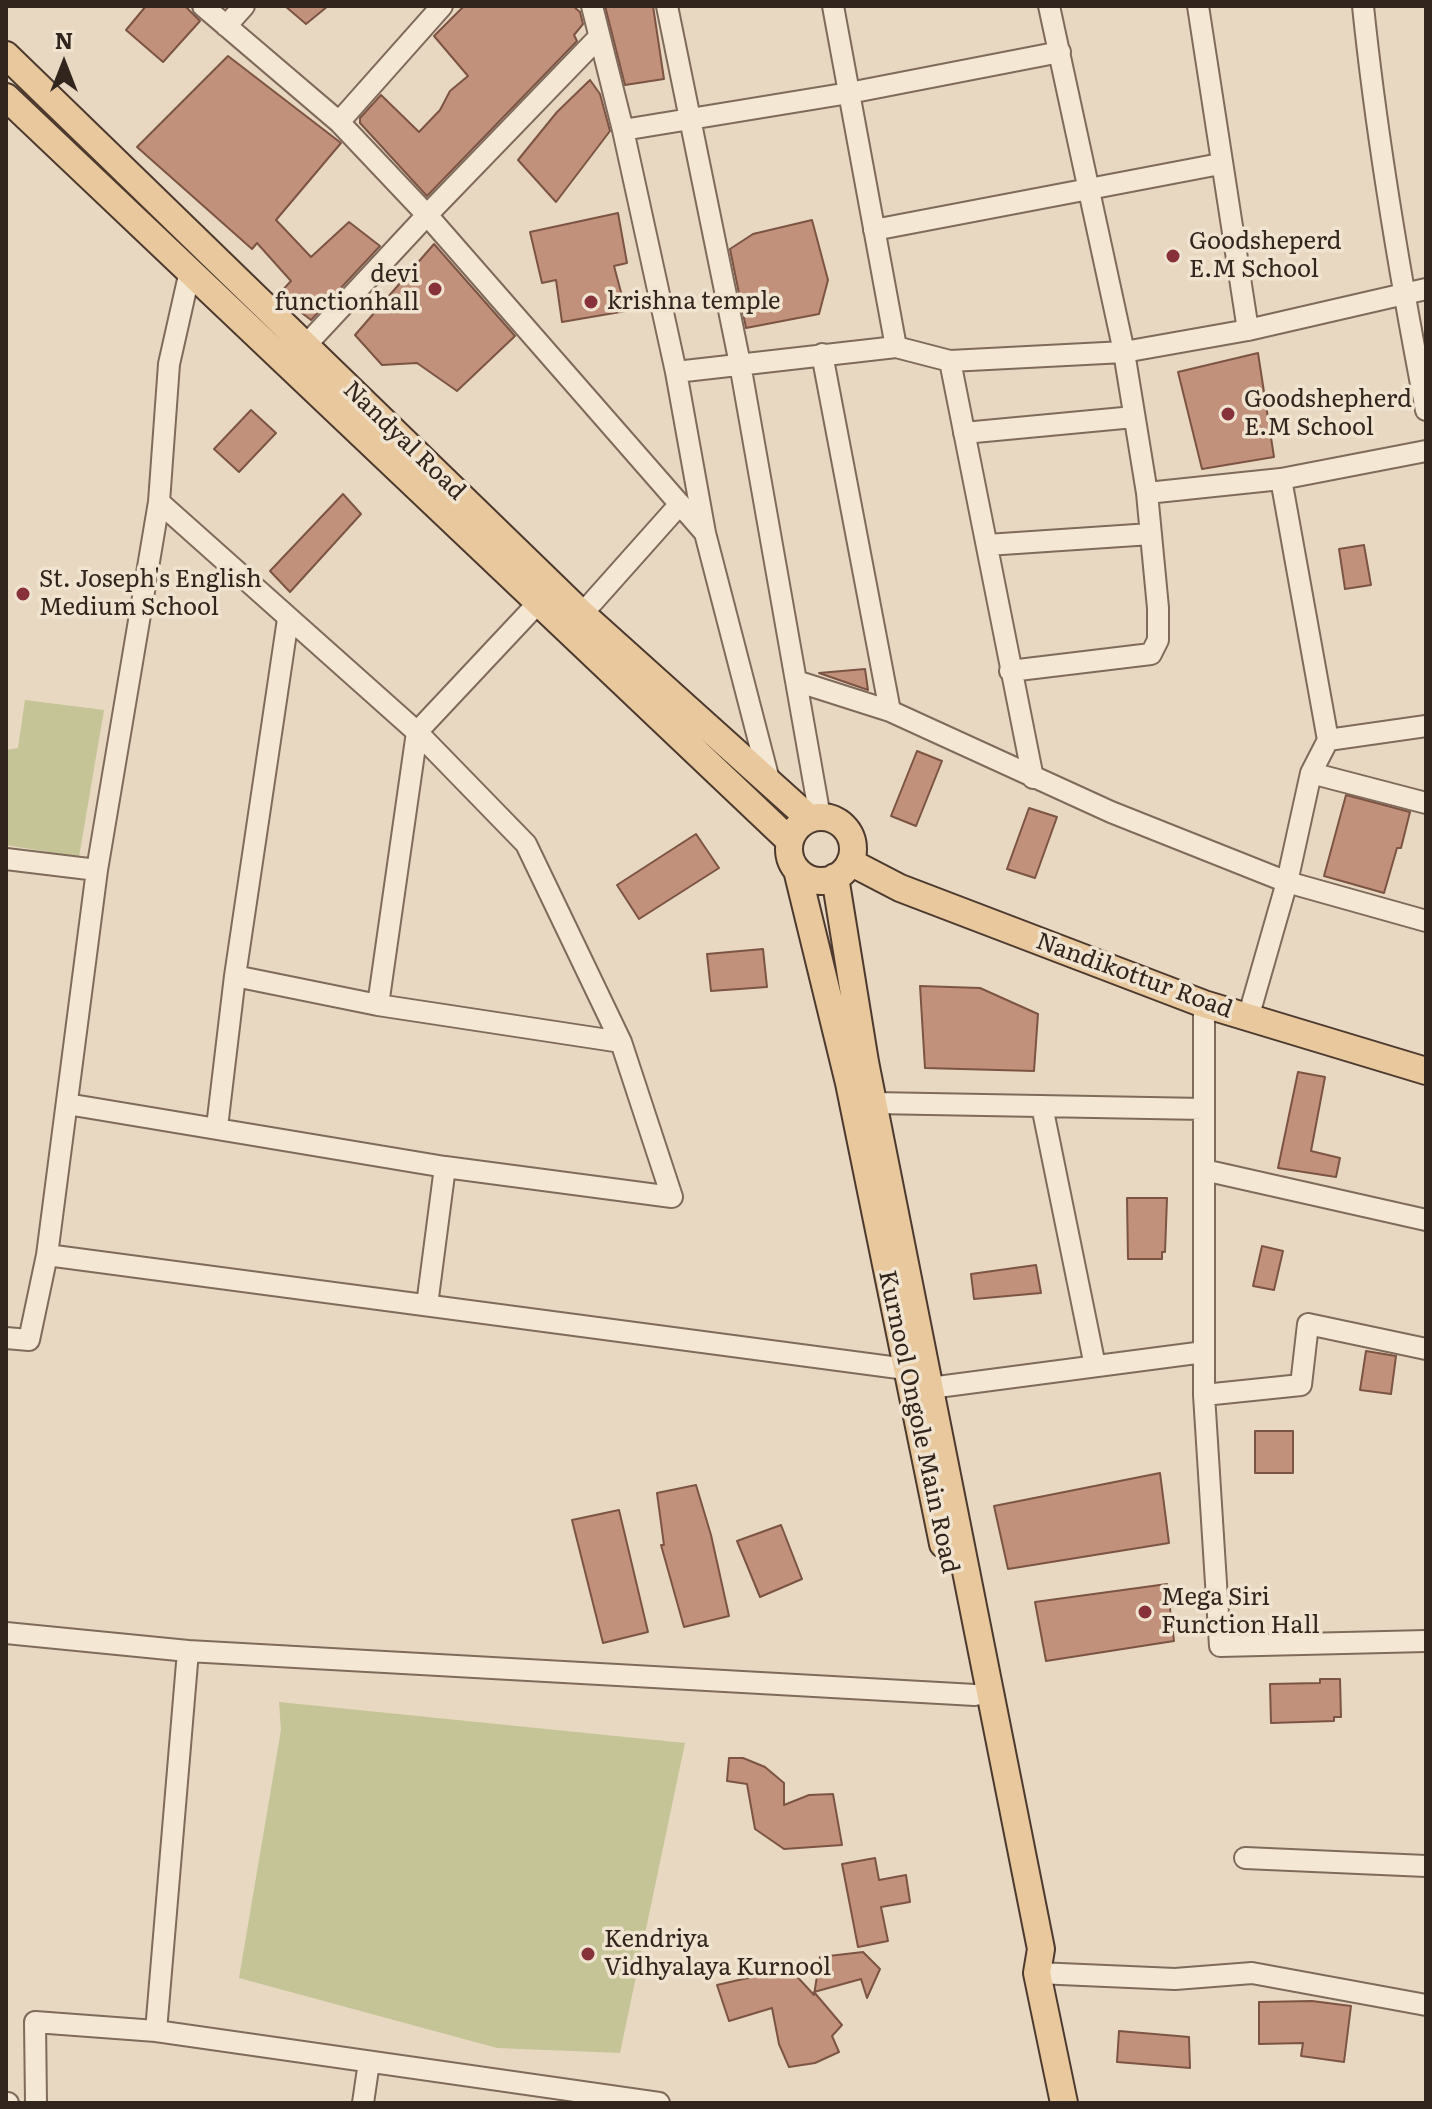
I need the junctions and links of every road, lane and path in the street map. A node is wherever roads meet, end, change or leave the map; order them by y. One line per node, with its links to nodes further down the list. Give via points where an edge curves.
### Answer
1 (203, 6): 10 (street)
2 (244, 6): 10 (street)
3 (442, 6): 17 (street)
4 (592, 6): 11 (street)
5 (667, 6): 16 (street)
6 (833, 6): 14 (street)
7 (1049, 6): 12 (street)
8 (1198, 6): 19 (street)
9 (1363, 6): 25 (street)
10 (226, 26): 17 (street)
11 (599, 37): 18 (street); 21 (street)
12 (1060, 52): 14 (street); 20 (street)
13 (6, 55): 27 (main road, Nandyal Road)
14 (849, 93): 16 (street); 22 (street)
15 (6, 97): 23 (main road, Nandyal Road)
16 (690, 120): 18 (street); 32 (street)
17 (339, 122): 21 (street)
18 (623, 130): 33 (street)
19 (1220, 164): 20 (street); 26 (street)
20 (1090, 189): 22 (street); 29 (street)
21 (427, 215): 27 (street); 41 (street)
22 (874, 230): 28 (street)
23 (190, 271): 40 (street, via 169,364); 45 (main road, Nandyal Road)
24 (1426, 289): 25 (street)
25 (1403, 293): 26 (street); 34 (street)
26 (1248, 330): 29 (street)
27 (305, 346): 46 (main road, Nandyal Road)
28 (896, 347): 30 (street); 31 (street)
29 (1124, 352): 31 (street); 35 (street)
30 (822, 354): 32 (street); 50 (street)
31 (950, 361): 36 (street)
32 (740, 364): 33 (street); 49 (street)
33 (676, 372): 42 (street)
34 (1426, 410)
35 (1134, 417): 36 (street); 39 (street)
36 (964, 433): 44 (street)
37 (1426, 451): 38 (street)
38 (1281, 479): 39 (street); 53 (street)
39 (1147, 493): 43 (street)
40 (159, 502): 47 (street); 61 (street)
41 (680, 504): 42 (street); 46 (street)
42 (705, 533): 56 (street)
43 (1151, 534): 44 (street); 48 (street, via 1158,608 1158,640 1151,654)
44 (987, 545): 48 (street)
45 (539, 602): 52 (street); 59 (main road, Nandyal Road)
46 (582, 614): 56 (main road, Nandyal Road)
47 (288, 619): 52 (street); 66 (street)
48 (1010, 671): 55 (street)
49 (796, 681): 50 (street); 58 (street)
50 (890, 711): 55 (street)
51 (1426, 726): 53 (street)
52 (417, 732): 68 (street); 70 (street, via 526,844)
53 (1328, 740): 54 (street)
54 (1311, 773): 57 (street); 64 (street)
55 (1033, 778): 64 (street)
56 (769, 780): 58 (main road, Nandyal Road)
57 (1426, 803)
58 (815, 818): 59 (main road, via 801,824); 63 (main road, via 830,818 847,831 853,852)
59 (790, 841): 62 (main road)
60 (6, 859): 61 (street)
61 (97, 870): 73 (street)
62 (797, 870): 63 (main road, via 814,880); 86 (main road, Kurnool Ongole Main Road, via 849,1083)
63 (842, 870): 67 (main road, Nandikottur Road); 72 (main road, Kurnool Ongole Main Road)
64 (1287, 882): 65 (street); 69 (street)
65 (1426, 921)
66 (235, 976): 68 (street); 76 (street)
67 (1204, 1004): 69 (main road, Nandikottur Road); 75 (street)
68 (378, 1005): 70 (street)
69 (1248, 1018): 71 (main road, Nandikottur Road)
70 (621, 1042): 77 (street, via 672,1197)
71 (1426, 1071)
72 (874, 1103): 74 (street); 87 (main road, Kurnool Ongole Main Road)
73 (67, 1104): 76 (street); 80 (street)
74 (1042, 1106): 75 (street); 85 (street)
75 (1204, 1109): 78 (street)
76 (217, 1127): 77 (street)
77 (445, 1167): 81 (street)
78 (1204, 1170): 79 (street); 84 (street)
79 (1426, 1220)
80 (47, 1255): 81 (street); 82 (street, via 29,1340)
81 (427, 1305): 86 (street)
82 (6, 1338)
83 (1426, 1349): 88 (street, via 1308,1324 1301,1385)
84 (1204, 1352): 85 (street); 88 (street)
85 (1095, 1366): 87 (street)
86 (906, 1369): 92 (main road, Kurnool Ongole Main Road)
87 (930, 1388): 95 (main road, Kurnool Ongole Main Road, via 1041,1949)
88 (1204, 1395): 90 (street, via 1220,1646)
89 (6, 1633): 91 (street)
90 (1426, 1641)
91 (188, 1651): 92 (street); 97 (street)
92 (975, 1695): 95 (main road, Kurnool Ongole Main Road, via 1027,1955)
93 (1245, 1858): 94 (street)
94 (1426, 1866)
95 (1037, 1973): 96 (street, via 1175,1979 1252,1973); 103 (main road, Kurnool Ongole Main Road)
96 (1426, 2005)
97 (156, 2031): 98 (street); 100 (street, via 35,2022)
98 (369, 2062): 99 (street); 101 (street)
99 (512, 2094): 102 (street)
100 (36, 2103)
101 (363, 2103)
102 (659, 2103)
103 (1064, 2103)

